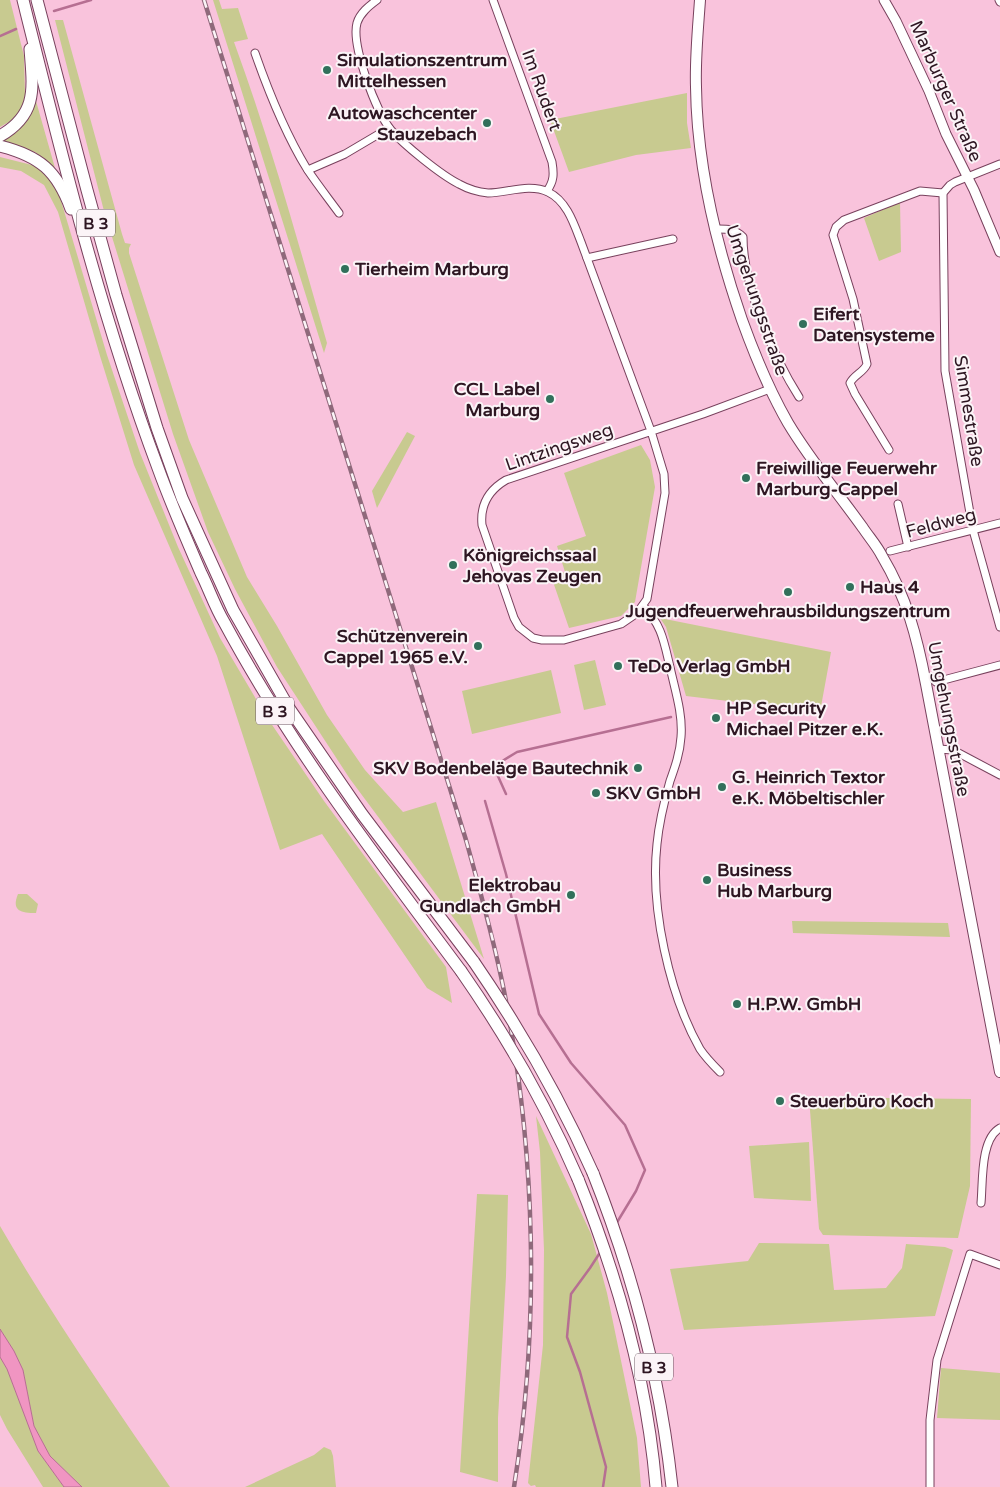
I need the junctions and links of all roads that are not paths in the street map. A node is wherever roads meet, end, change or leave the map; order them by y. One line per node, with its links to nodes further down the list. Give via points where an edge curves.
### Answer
1 (23, 0): 7 (highway, B 3)
2 (38, 0): 44 (highway, B 3, bridge, via 116,295 182,498 232,610 290,708 362,814 474,962 548,1079 593,1173 622,1249 654,1369)
3 (377, 0): 9 (street, via 359,19 356,41 371,89)
4 (493, 0): 15 (street, Im Rudert, via 552,162 554,176)
5 (700, 0): 18 (main road, Umgehungsstraße, via 696,75 698,120)
6 (884, 0): 14 (street, Marburger Straße)
7 (28, 20): 10 (highway, B 3, via 31,98 17,125); 22 (highway, B 3)
8 (255, 53): 13 (street, via 266,86)
9 (390, 128): 13 (street, via 345,154); 15 (street, via 428,162 469,188 489,193 526,189)
10 (0, 136)
11 (0, 146): 22 (highway, B 3, via 37,160 56,177)
12 (1000, 164): 14 (street)
13 (308, 170): 17 (street)
14 (967, 178): 16 (street, via 950,185); 20 (street, Marburger Straße)
15 (547, 191): 21 (street, via 563,204 569,214)
16 (943, 193): 26 (street, via 928,190 913,193 844,220 833,235 853,299 866,364 850,383); 29 (street, Simmestraße, via 945,371)
17 (339, 212)
18 (714, 229): 23 (main road, Umgehungsstraße, via 734,297); 24 (street, via 730,229 743,237 743,255 758,313)
19 (673, 239): 21 (street)
20 (1000, 252)
21 (587, 258): 25 (street)
22 (92, 262): 43 (highway, B 3, bridge, via 141,422 174,512 222,621 274,710 346,816 461,971 499,1028 550,1116 596,1223 624,1309 640,1373)
23 (770, 389): 25 (street, Lintzingsweg); 36 (main road, Umgehungsstraße, via 812,460 881,554 896,582 916,636)
24 (799, 397)
25 (651, 431): 32 (street, via 664,474 665,493 647,599); 32 (street, Lintzingsweg, via 506,480 488,496 481,518 509,607 519,627 533,638 564,640 607,629 630,619)
26 (889, 450)
27 (898, 504): 30 (street)
28 (1000, 523): 29 (street, Feldweg)
29 (973, 530): 30 (street, Feldweg); 33 (street, Simmestraße)
30 (908, 548): 31 (street, Feldweg)
31 (890, 551)
32 (643, 606): 38 (street, via 654,617 663,634 681,720 680,750 663,807 657,846 656,878 662,937 673,981 694,1036 704,1055)
33 (1000, 627)
34 (1000, 664): 35 (street)
35 (936, 682)
36 (938, 749): 37 (street, via 953,750); 39 (main road, Umgehungsstraße)
37 (1000, 775)
38 (720, 1072)
39 (1000, 1072)
40 (1000, 1128): 41 (street, via 989,1139 986,1148)
41 (981, 1203)
42 (1000, 1265): 45 (street, via 970,1254 937,1360 930,1420)
43 (656, 1487)
44 (672, 1487)
45 (930, 1487)

